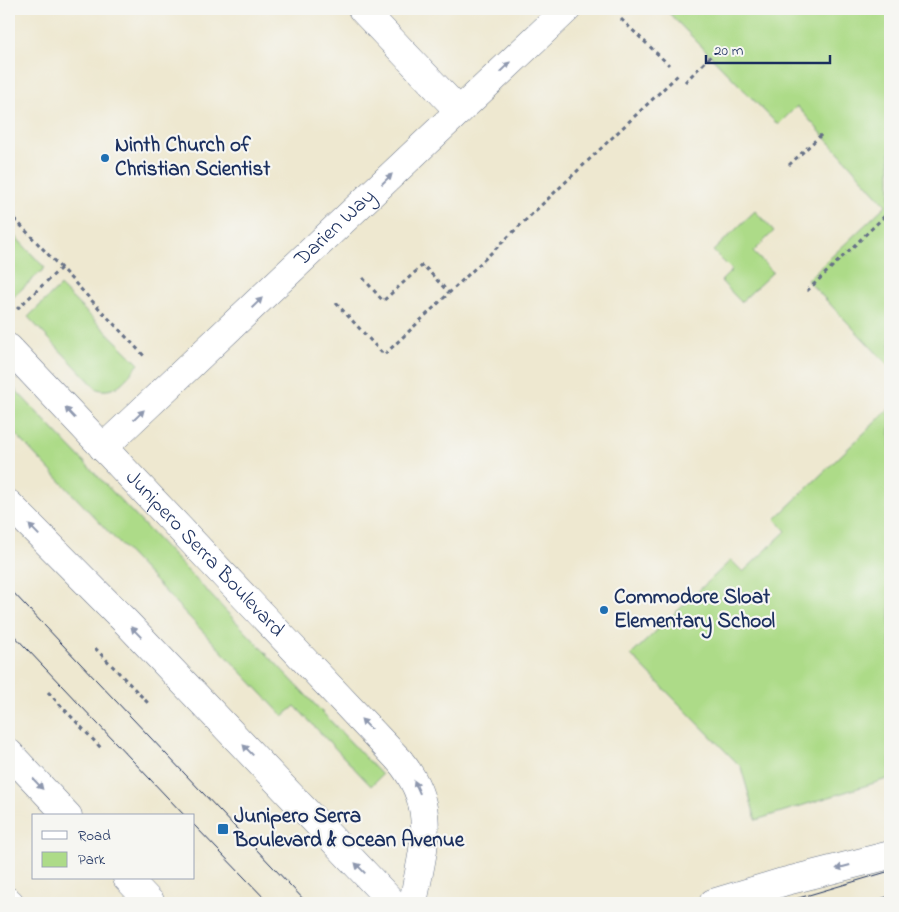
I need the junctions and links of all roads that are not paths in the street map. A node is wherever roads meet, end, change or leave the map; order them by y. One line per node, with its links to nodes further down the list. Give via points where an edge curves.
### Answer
1 (362, 9): 3 (street)
2 (567, 9): 3 (street, Darien Way, one-way to 2)
3 (459, 111): 5 (street, Darien Way, one-way to 3)
4 (9, 348): 5 (street, Junipero Serra Boulevard, one-way to 4)
5 (104, 448): 13 (street, Junipero Serra Boulevard, one-way to 5, via 425,815 416,784 399,760)
6 (9, 504): 12 (street, one-way to 6)
7 (9, 753): 8 (street, one-way to 8)
8 (66, 814)
9 (890, 855): 14 (street, one-way to 14)
10 (129, 880): 11 (street)
11 (151, 903)
12 (394, 903)
13 (413, 903)
14 (713, 903)

